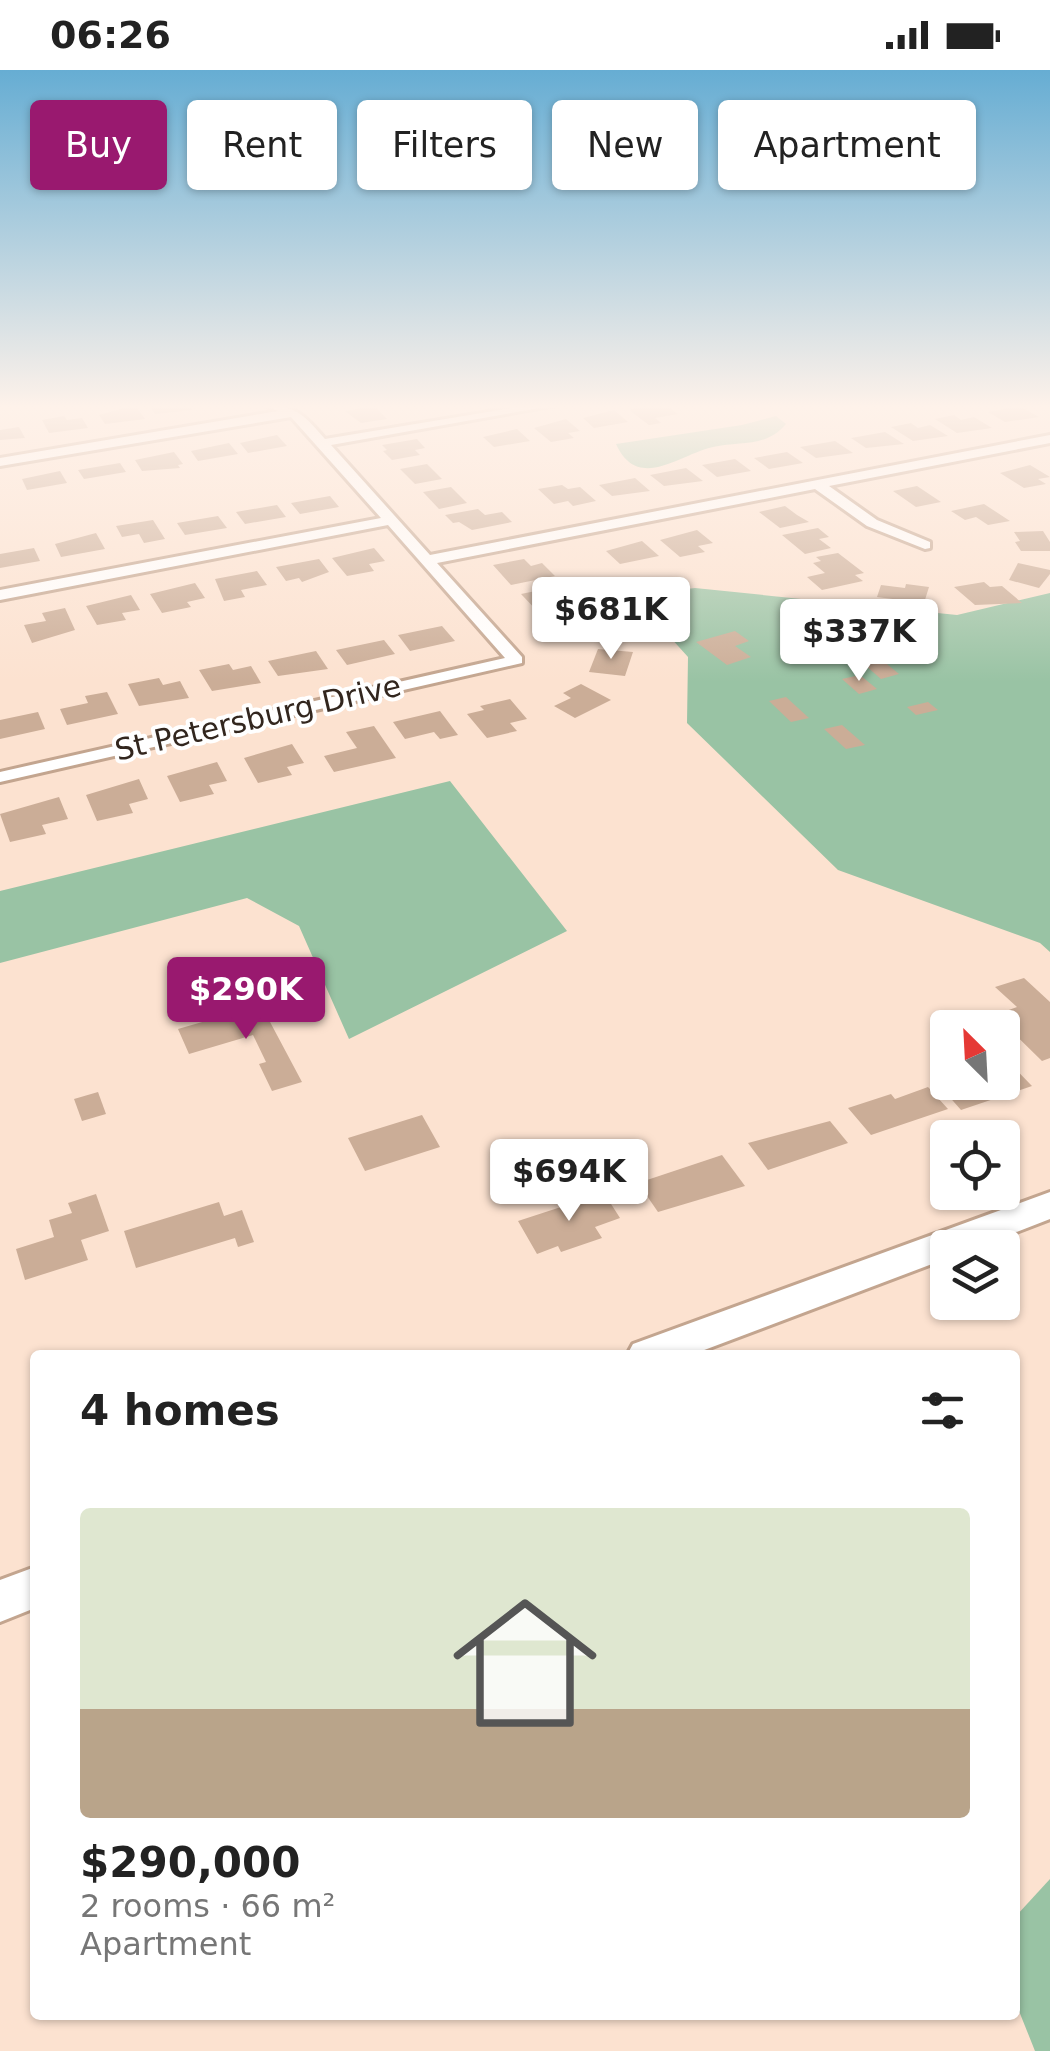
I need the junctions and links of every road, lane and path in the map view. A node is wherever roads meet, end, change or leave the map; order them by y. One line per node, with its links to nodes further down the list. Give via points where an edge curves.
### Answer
1 (372, 497): 4 (street)
2 (748, 497): 6 (street)
3 (835, 497): 5 (street, via 872,524)
4 (393, 520): 6 (street); 7 (street)
5 (926, 545)
6 (429, 560): 8 (street, St Petersburg Drive, via 516,660)
7 (0, 595)
8 (0, 777)
9 (1050, 1205): 10 (street)
10 (660, 1350)
11 (30, 1589): 12 (street)
12 (0, 1601)

